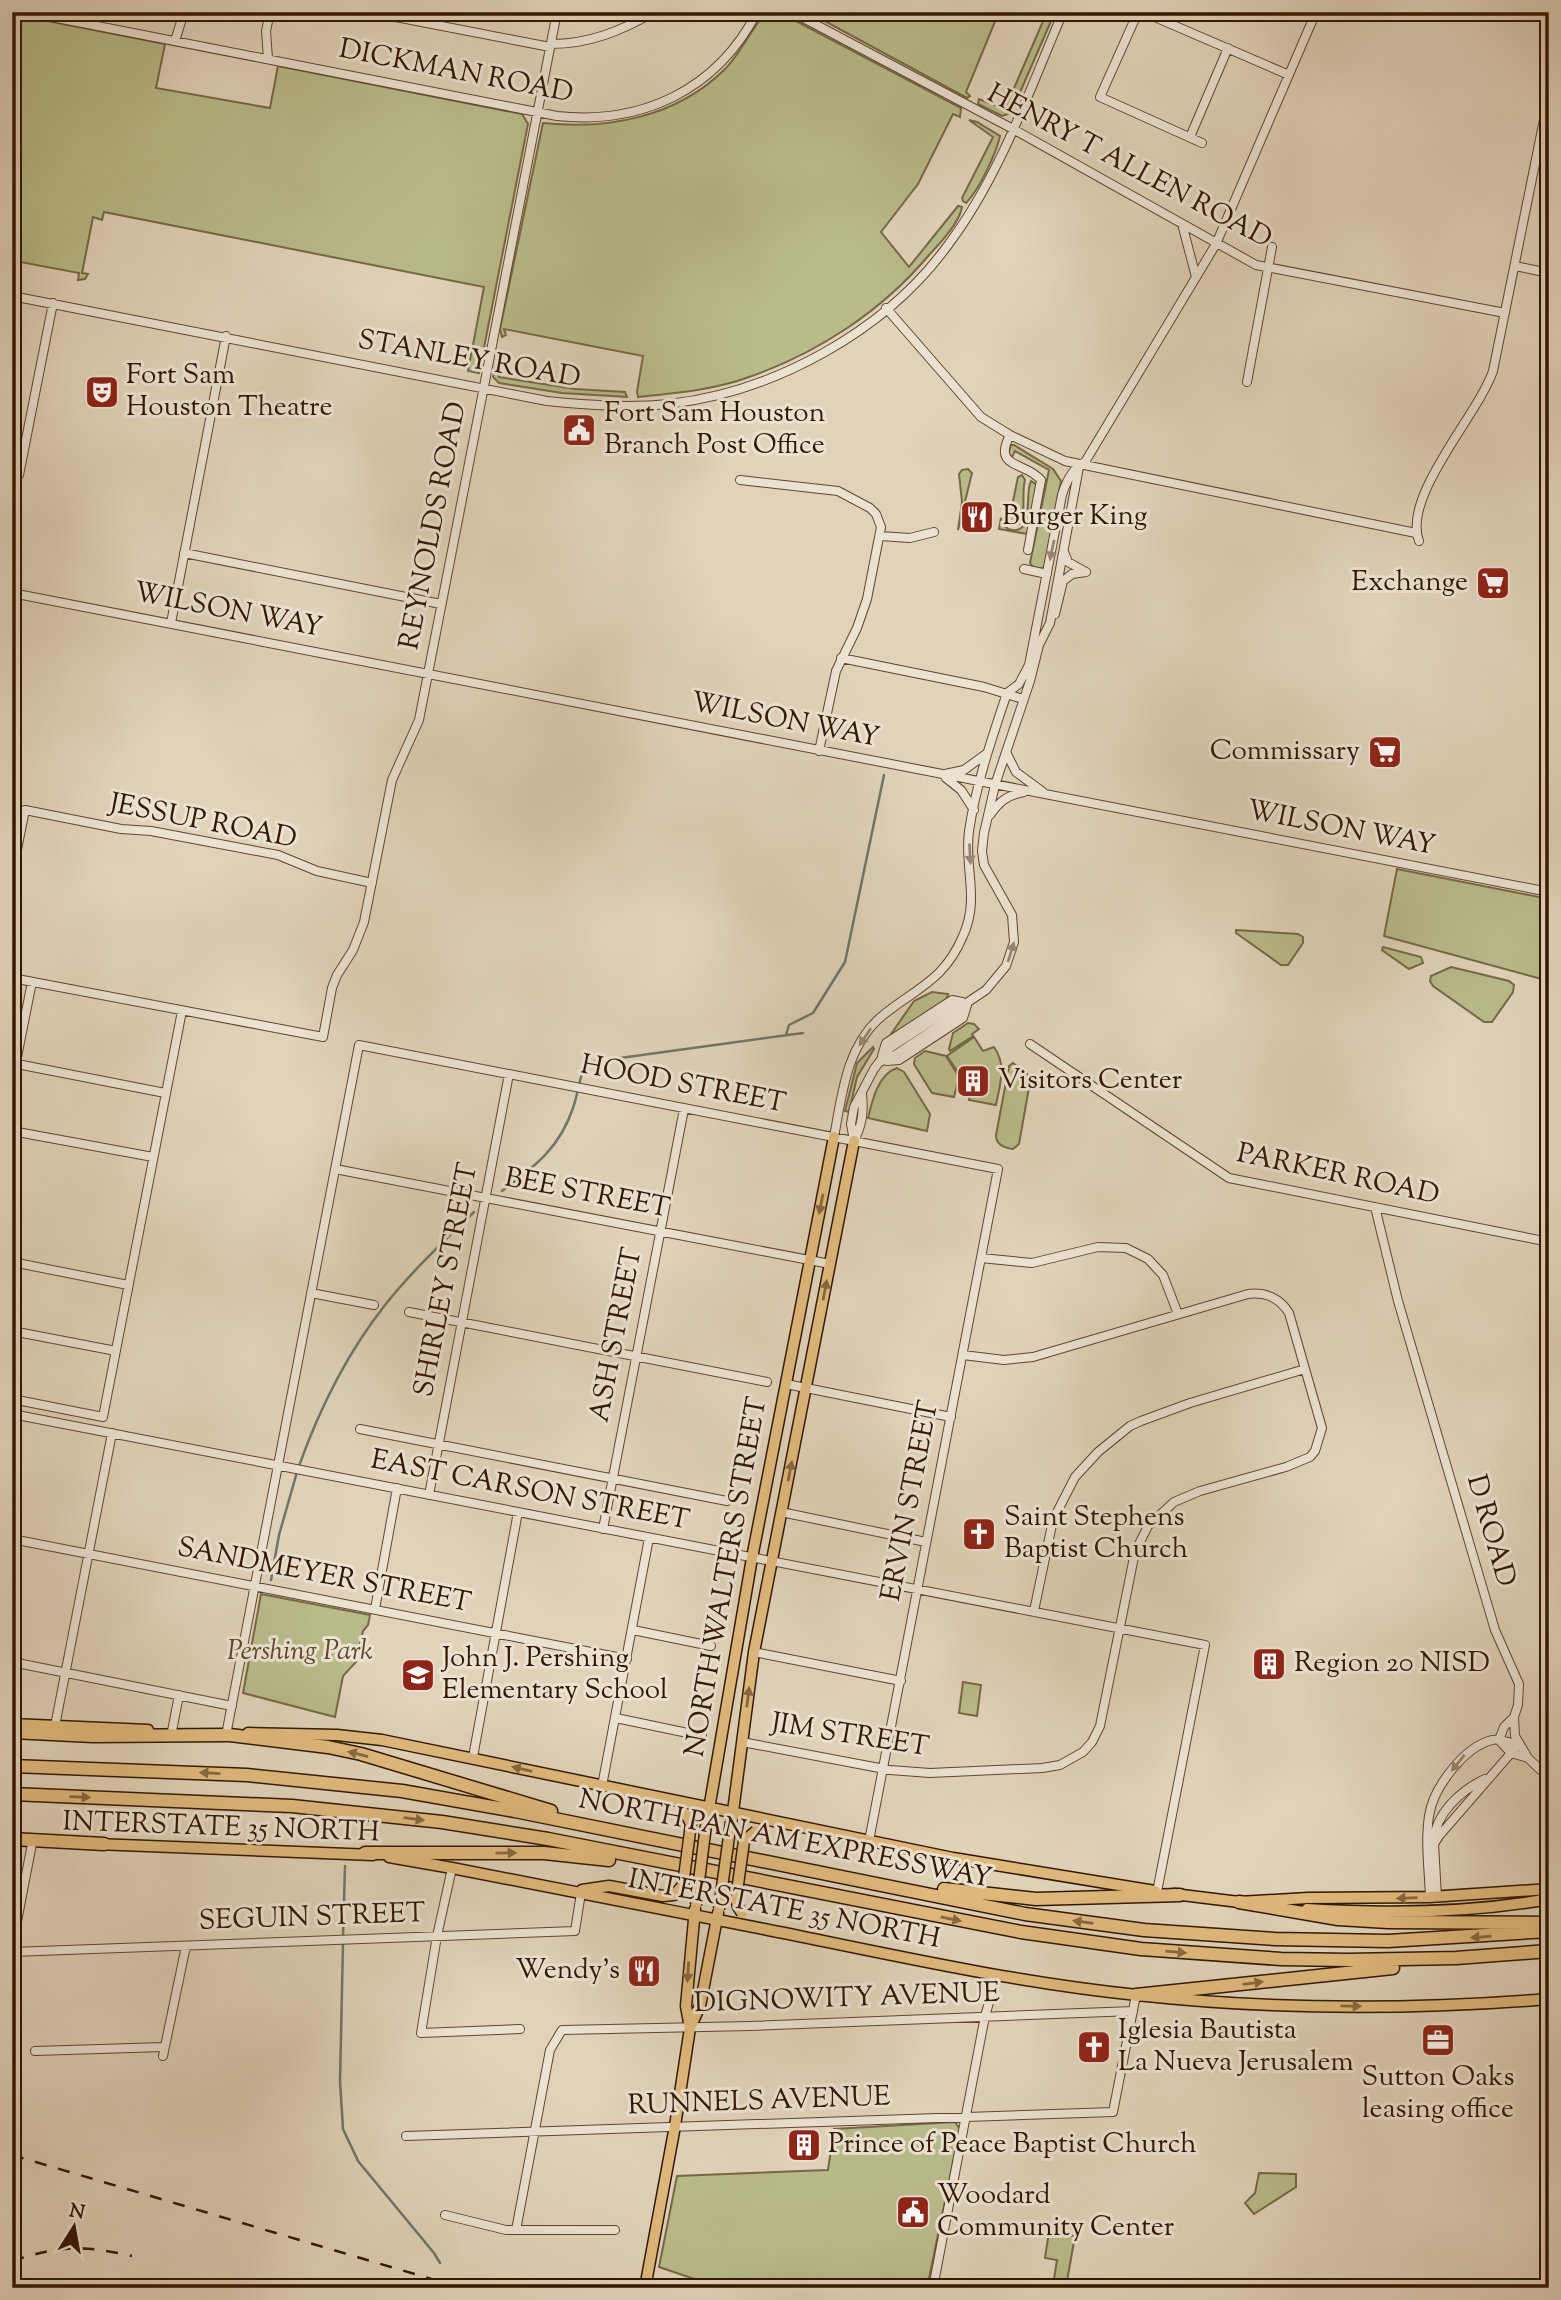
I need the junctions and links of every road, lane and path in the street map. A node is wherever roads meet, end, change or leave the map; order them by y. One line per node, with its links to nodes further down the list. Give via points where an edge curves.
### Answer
1 (26, 12): 12 (street, DICKMAN ROAD)
2 (184, 12): 12 (street)
3 (270, 12): 15 (street)
4 (370, 12): 13 (street)
5 (557, 12): 13 (street, REYNOLDS ROAD)
6 (654, 12): 13 (street, via 599,38)
7 (757, 12): 18 (street, DICKMAN ROAD, via 723,61 664,102 597,118)
8 (792, 12): 19 (street, HENRY T ALLEN ROAD)
9 (1063, 12): 19 (street, STANLEY ROAD)
10 (1140, 12): 14 (street); 20 (street, via 1100,97)
11 (1313, 13): 16 (street)
12 (175, 41): 15 (street, DICKMAN ROAD)
13 (550, 46): 18 (street, REYNOLDS ROAD)
14 (1228, 48): 16 (street); 20 (street)
15 (268, 59): 18 (street, DICKMAN ROAD)
16 (1289, 75): 23 (street)
17 (1548, 100): 25 (street)
18 (537, 113): 35 (street, REYNOLDS ROAD)
19 (1013, 129): 22 (street, HENRY T ALLEN ROAD); 31 (street, STANLEY ROAD, via 947,247)
20 (1190, 137): 21 (street)
21 (1202, 143)
22 (1182, 224): 23 (street, HENRY T ALLEN ROAD); 28 (street)
23 (1216, 244): 26 (street, HENRY T ALLEN ROAD); 28 (street)
24 (1272, 247): 26 (street)
25 (1515, 266): 27 (street); 32 (street)
26 (1268, 269): 32 (street, HENRY T ALLEN ROAD); 34 (street)
27 (1549, 273)
28 (1196, 277): 37 (street)
29 (12, 296): 30 (street, STANLEY ROAD)
30 (53, 303): 33 (street, STANLEY ROAD); 38 (street)
31 (886, 309): 35 (street, STANLEY ROAD, via 806,362 750,386 692,400 602,406); 36 (street, via 971,407)
32 (1505, 313): 37 (street, via 1488,386 1422,500 1418,537)
33 (226, 336): 35 (street, STANLEY ROAD); 44 (street)
34 (1247, 382)
35 (484, 388): 48 (street, REYNOLDS ROAD)
36 (1010, 435): 37 (street); 42 (street, via 1003,454 1041,480)
37 (1080, 464): 43 (street); 46 (street, one-way to 46, via 1062,495)
38 (19, 475)
39 (740, 480): 41 (street, via 830,490 854,498 876,514)
40 (934, 532): 41 (street, via 910,538)
41 (880, 536): 51 (street, via 858,628)
42 (1028, 550)
43 (1063, 550): 50 (street); 50 (street, via 1068,562 1086,572 1063,580)
44 (184, 553): 48 (street); 49 (street)
45 (1024, 569): 46 (street)
46 (1047, 574): 53 (street, via 1029,665 1019,684)
47 (12, 593): 49 (street, WILSON WAY)
48 (441, 604): 52 (street, REYNOLDS ROAD)
49 (171, 623): 52 (street, WILSON WAY)
50 (1050, 623): 54 (street)
51 (841, 658): 53 (street); 55 (street)
52 (429, 675): 55 (street, WILSON WAY); 66 (street, REYNOLDS ROAD, via 419,720 392,780)
53 (1007, 693): 54 (street); 56 (street)
54 (1023, 699): 57 (street)
55 (819, 751): 58 (street, WILSON WAY)
56 (988, 752): 58 (street, via 964,770); 59 (street)
57 (1006, 752): 60 (street); 62 (street, via 1016,772)
58 (941, 775): 59 (street, WILSON WAY); 63 (street, via 961,790)
59 (979, 782): 60 (street, WILSON WAY); 63 (street)
60 (995, 785): 61 (street, WILSON WAY); 64 (street)
61 (1028, 792): 62 (street, WILSON WAY); 64 (street, via 1009,796)
62 (1049, 796): 67 (street, WILSON WAY)
63 (974, 811): 80 (street, one-way to 80, via 969,833 970,919 963,937 936,978 868,1031 848,1069)
64 (988, 817): 70 (street, one-way to 64, via 1001,974 1014,942 1012,915 984,865)
65 (12, 874): 66 (street, JESSUP ROAD, via 25,810 278,855 317,871)
66 (372, 883): 71 (street, REYNOLDS ROAD, via 359,935 332,988 323,1037)
67 (1549, 892)
68 (12, 978): 69 (street)
69 (32, 982): 71 (street); 74 (street)
70 (968, 1002): 73 (street, via 890,1048); 73 (street, via 964,1018 899,1060)
71 (182, 1011): 77 (street)
72 (1030, 1044): 86 (street, PARKER ROAD, via 1229,1178)
73 (880, 1062): 81 (street, via 855,1107)
74 (14, 1063): 76 (street); 77 (street)
75 (509, 1074): 78 (street, HOOD STREET); 83 (street, HOOD STREET, via 359,1045); 85 (street, SHIRLEY STREET)
76 (12, 1082)
77 (166, 1093): 82 (street)
78 (684, 1109): 80 (street, HOOD STREET); 87 (street, ASH STREET)
79 (12, 1130): 82 (street)
80 (834, 1138): 81 (street, HOOD STREET); 90 (main road, NORTH WALTERS STREET, one-way to 90)
81 (854, 1141): 84 (street, HOOD STREET); 92 (main road, NORTH WALTERS STREET)
82 (153, 1157): 93 (street)
83 (335, 1169): 85 (street, BEE STREET); 94 (street)
84 (998, 1169): 89 (street, ERVIN STREET)
85 (486, 1198): 87 (street, BEE STREET); 98 (street, SHIRLEY STREET)
86 (1375, 1208): 88 (street, PARKER ROAD); 143 (street, D ROAD, via 1495,1630 1519,1684)
87 (660, 1231): 90 (street, BEE STREET); 102 (street, ASH STREET)
88 (1549, 1242)
89 (981, 1258): 97 (street, via 1032,1263 1098,1247 1126,1248 1148,1259 1163,1275); 101 (street, ERVIN STREET)
90 (810, 1260): 92 (street, BEE STREET); 105 (main road, NORTH WALTERS STREET)
91 (12, 1262): 93 (street)
92 (830, 1264): 106 (main road, NORTH WALTERS STREET, one-way to 92)
93 (128, 1285): 100 (street)
94 (311, 1293): 95 (street); 113 (street)
95 (374, 1305)
96 (409, 1312): 98 (street)
97 (1178, 1314): 101 (street, via 1019,1360); 103 (street, via 1248,1294 1267,1295 1289,1313)
98 (462, 1322): 102 (street); 112 (street, SHIRLEY STREET)
99 (12, 1331): 100 (street)
100 (116, 1351): 107 (street, via 103,1417)
101 (962, 1355): 109 (street, ERVIN STREET)
102 (635, 1356): 104 (street); 114 (street, ASH STREET)
103 (1305, 1369): 130 (street, via 1141,1421 1105,1446 1075,1477 1058,1508); 131 (street, via 1322,1428 1315,1451 1286,1467 1200,1491 1174,1502 1156,1517 1135,1552)
104 (767, 1382)
105 (786, 1384): 106 (street); 125 (main road, NORTH WALTERS STREET)
106 (806, 1388): 109 (street); 119 (main road, NORTH WALTERS STREET, one-way to 106)
107 (12, 1399)
108 (12, 1414): 111 (street, EAST CARSON STREET)
109 (951, 1417): 123 (street, ERVIN STREET)
110 (360, 1429): 112 (street)
111 (113, 1433): 113 (street, EAST CARSON STREET); 124 (street)
112 (439, 1444): 114 (street); 116 (street, SHIRLEY STREET)
113 (279, 1466): 115 (street, EAST CARSON STREET); 127 (street)
114 (612, 1478): 117 (street); 120 (street, ASH STREET)
115 (397, 1488): 116 (street, EAST CARSON STREET); 129 (street)
116 (429, 1494): 118 (street, EAST CARSON STREET)
117 (727, 1501)
118 (518, 1512): 120 (street, EAST CARSON STREET); 133 (street)
119 (781, 1512): 123 (street); 126 (main road, NORTH WALTERS STREET)
120 (603, 1529): 121 (street, EAST CARSON STREET)
121 (649, 1538): 125 (street, EAST CARSON STREET); 132 (street)
122 (12, 1539): 124 (street, SANDMEYER STREET)
123 (926, 1542): 128 (street, ERVIN STREET)
124 (89, 1554): 127 (street, SANDMEYER STREET); 138 (street)
125 (752, 1558): 126 (street, EAST CARSON STREET); 164 (main road, NORTH WALTERS STREET)
126 (771, 1562): 128 (street, EAST CARSON STREET); 135 (main road, NORTH WALTERS STREET)
127 (256, 1585): 129 (street, SANDMEYER STREET); 141 (street)
128 (917, 1589): 130 (street, EAST CARSON STREET); 139 (street, ERVIN STREET)
129 (375, 1609): 133 (street, SANDMEYER STREET)
130 (1034, 1611): 131 (street, EAST CARSON STREET)
131 (1120, 1628): 159 (street, JIM STREET, via 1100,1726 1083,1752 1060,1765 1042,1768 930,1773); 178 (street, EAST CARSON STREET, via 1205,1645)
132 (633, 1630): 134 (street); 136 (street)
133 (496, 1633): 136 (street, SANDMEYER STREET); 156 (street)
134 (711, 1646)
135 (754, 1652): 139 (street); 153 (main road, NORTH WALTERS STREET, one-way to 135)
136 (627, 1659): 144 (street)
137 (12, 1662): 138 (street)
138 (66, 1673): 140 (street); 146 (street)
139 (901, 1681): 159 (street, ERVIN STREET)
140 (179, 1695): 141 (street); 147 (street)
141 (232, 1706): 149 (street)
142 (1549, 1716): 150 (street, via 1544,1723)
143 (1514, 1717): 152 (street); 154 (street)
144 (616, 1718): 151 (street); 161 (street)
145 (12, 1724): 146 (main road)
146 (55, 1726): 147 (main road)
147 (172, 1731): 149 (main road)
148 (12, 1732): 149 (highway)
149 (228, 1735): 156 (main road, via 265,1732 365,1737); 171 (highway, one-way to 149, via 361,1754)
150 (1549, 1735)
151 (702, 1736)
152 (1499, 1740): 154 (street); 155 (street); 180 (street, one-way to 180, via 1467,1753 1437,1792 1427,1829)
153 (742, 1742): 159 (street, JIM STREET); 165 (main road, NORTH WALTERS STREET)
154 (1518, 1745): 155 (street); 157 (street)
155 (1511, 1753): 157 (street); 180 (street, via 1489,1777 1468,1786 1439,1819)
156 (473, 1757): 161 (main road, one-way to 156)
157 (1528, 1758): 160 (street)
158 (12, 1766): 171 (highway, NORTH PAN AM EXPRESSWAY, one-way to 158, via 402,1791 247,1775)
159 (883, 1768): 168 (street, ERVIN STREET)
160 (1549, 1778)
161 (602, 1786): 163 (main road)
162 (12, 1794): 173 (highway, NORTH PAN AM EXPRESSWAY, one-way to 173, via 327,1809 548,1839)
163 (645, 1795): 164 (main road); 177 (main road, bridge, via 686,1814 691,1824 683,1885 674,1895 663,1896 609,1886)
164 (708, 1813): 165 (main road); 184 (main road, NORTH WALTERS STREET, bridge)
165 (732, 1817): 166 (main road); 185 (main road, NORTH WALTERS STREET, bridge)
166 (790, 1825): 168 (main road); 187 (main road, bridge, via 756,1831 744,1841 736,1899 742,1913)
167 (12, 1841): 169 (main road, INTERSTATE 35 NORTH); 170 (highway)
168 (869, 1841): 178 (main road)
169 (32, 1844): 170 (main road, INTERSTATE 35 NORTH); 182 (street)
170 (104, 1844): 172 (main road, INTERSTATE 35 NORTH)
171 (683, 1846): 175 (highway, NORTH PAN AM EXPRESSWAY)
172 (365, 1853): 173 (highway, one-way to 173, via 544,1853); 174 (main road, INTERSTATE 35 NORTH)
173 (677, 1866): 192 (highway, NORTH PAN AM EXPRESSWAY, one-way to 192, via 1021,1932 1169,1952 1390,1960)
174 (452, 1868): 177 (main road, INTERSTATE 35 NORTH); 189 (street)
175 (847, 1877): 179 (highway, via 1018,1898); 188 (highway, NORTH PAN AM EXPRESSWAY, one-way to 175, via 1388,1941 1207,1935 1025,1914)
176 (1549, 1889): 180 (main road)
177 (577, 1892): 184 (main road, INTERSTATE 35 NORTH); 189 (street, SEGUIN STREET, via 575,1931)
178 (1157, 1892): 179 (main road)
179 (1180, 1895): 183 (main road)
180 (1433, 1897): 183 (main road, one-way to 183)
181 (1549, 1899): 183 (main road, via 1416,1912)
182 (16, 1902): 191 (street)
183 (1239, 1902): 186 (highway, via 1388,1923)
184 (695, 1910): 185 (main road, INTERSTATE 35 NORTH); 199 (main road, NORTH WALTERS STREET, one-way to 199, via 686,2006)
185 (718, 1914): 187 (main road, INTERSTATE 35 NORTH); 199 (main road, NORTH WALTERS STREET, via 700,2006)
186 (1549, 1923)
187 (763, 1929): 194 (main road, INTERSTATE 35 NORTH)
188 (1549, 1931)
189 (437, 1936): 190 (street, SEGUIN STREET); 200 (street, via 421,2033)
190 (186, 1946): 191 (street, SEGUIN STREET); 201 (street, via 163,2051)
191 (12, 1949)
192 (1549, 1951)
193 (1549, 1957): 195 (highway, one-way to 193, via 1353,1971)
194 (997, 1976): 195 (main road, INTERSTATE 35 NORTH); 198 (street)
195 (1136, 1995): 196 (main road, INTERSTATE 35 NORTH, one-way to 196, via 1354,2007); 197 (street)
196 (1549, 1999)
197 (1133, 2011): 198 (street, DIGNOWITY AVENUE); 202 (street, RUNNELS AVENUE, via 1113,2112)
198 (985, 2016): 199 (street, DIGNOWITY AVENUE); 202 (street)
199 (690, 2028): 203 (main road, NORTH WALTERS STREET); 204 (street, DIGNOWITY AVENUE, via 562,2030 550,2050)
200 (520, 2029)
201 (35, 2051)
202 (966, 2117): 203 (street, RUNNELS AVENUE); 210 (street)
203 (675, 2126): 204 (street, RUNNELS AVENUE); 209 (main road, NORTH WALTERS STREET)
204 (534, 2132): 205 (street, RUNNELS AVENUE); 207 (street)
205 (406, 2136)
206 (445, 2216): 207 (street)
207 (516, 2230): 208 (street)
208 (615, 2230)
209 (645, 2288)
210 (933, 2288)

